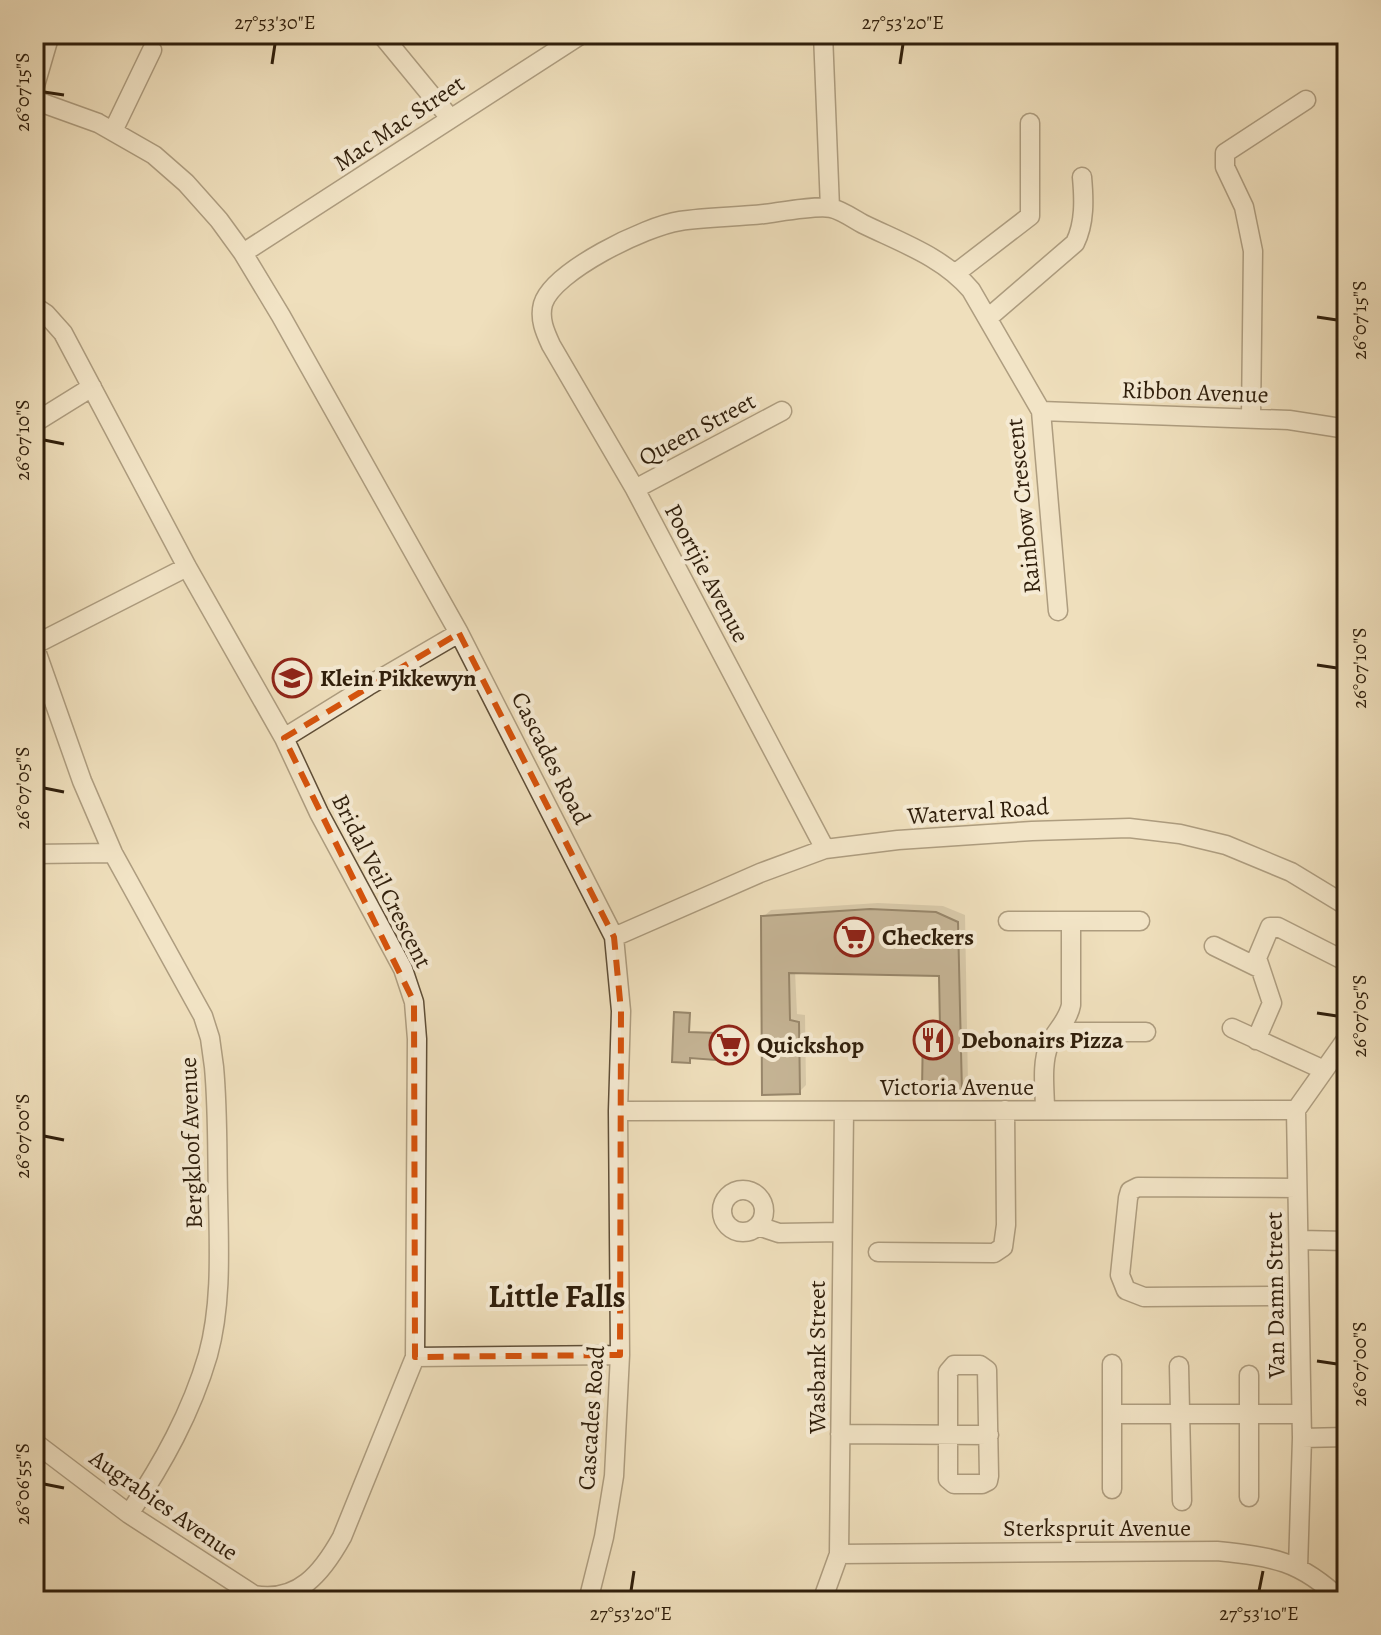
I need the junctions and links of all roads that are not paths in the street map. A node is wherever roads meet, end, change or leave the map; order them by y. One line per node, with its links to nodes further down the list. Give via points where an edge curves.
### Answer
1 (50, 34): 6 (street)
2 (381, 34): 9 (street)
3 (582, 34): 9 (street, Mac Mac Street)
4 (823, 34): 13 (street)
5 (152, 50): 11 (street)
6 (34, 89)
7 (34, 100): 11 (street, Cascades Road)
8 (1306, 100): 21 (street, via 1225,153 1253,251)
9 (450, 118): 14 (street, Mac Mac Street)
10 (1030, 123): 15 (street, via 1030,216)
11 (113, 131): 14 (street, Cascades Road, via 154,155 186,183)
12 (1082, 177): 17 (street, via 1082,217 1075,243)
13 (830, 208): 15 (street, Rainbow Crescent); 24 (street, Poortjie Avenue, via 679,221 651,229 613,246 549,293 542,324 551,345)
14 (243, 253): 27 (street, Cascades Road)
15 (956, 273): 17 (street, Rainbow Crescent)
16 (34, 306): 18 (street, Bridal Veil Crescent, via 63,333)
17 (988, 318): 20 (street, Rainbow Crescent)
18 (92, 387): 22 (street); 25 (street, Bridal Veil Crescent)
19 (782, 411): 24 (street, Queen Street)
20 (1041, 411): 21 (street, Ribbon Avenue); 26 (street, Rainbow Crescent)
21 (1251, 418): 23 (street, Ribbon Avenue)
22 (34, 423)
23 (1347, 429)
24 (635, 489): 30 (street, Poortjie Avenue)
25 (187, 567): 28 (street); 29 (street, Bridal Veil Crescent)
26 (1058, 611)
27 (459, 633): 29 (street); 37 (street, Cascades Road)
28 (34, 645): 31 (street, Bergkloof Avenue)
29 (284, 738): 60 (street, Bridal Veil Crescent, via 403,969 414,1002)
30 (825, 849): 33 (street, Waterval Road, via 1129,828 1226,845 1291,872); 37 (street, Waterval Road)
31 (113, 853): 32 (street); 77 (street, Bergkloof Avenue, via 203,1016 216,1096 219,1255 208,1353 184,1423)
32 (34, 854)
33 (1347, 906)
34 (1008, 921): 35 (street)
35 (1071, 921): 36 (street); 42 (street, via 1071,1005)
36 (1140, 921)
37 (614, 937): 50 (street, Cascades Road, via 621,1011)
38 (1214, 946): 40 (street)
39 (1347, 962): 40 (street, via 1274,926 1259,951)
40 (1259, 968): 45 (street, via 1272,1003)
41 (1232, 1028): 45 (street)
42 (1058, 1032): 43 (street); 48 (street, via 1045,1057)
43 (1146, 1032)
44 (1347, 1038): 46 (street)
45 (1256, 1040): 46 (street)
46 (1324, 1070): 49 (street)
47 (1005, 1110): 48 (street, Victoria Avenue); 51 (street, Victoria Avenue); 57 (street, via 1003,1247 994,1253)
48 (1045, 1110): 49 (street, Victoria Avenue)
49 (1296, 1110): 52 (street, Van Damn Street)
50 (618, 1111): 51 (street, Victoria Avenue); 59 (street, Cascades Road)
51 (844, 1111): 54 (street, Wasbank Street)
52 (1297, 1188): 55 (street, Van Damn Street); 58 (street, via 1138,1187 1128,1198 1120,1275 1126,1290 1144,1297)
53 (758, 1226): 54 (street, via 779,1233)
54 (842, 1232): 68 (street, Wasbank Street)
55 (1300, 1240): 56 (street); 67 (street, Van Damn Street)
56 (1347, 1241)
57 (878, 1252)
58 (1271, 1296)
59 (620, 1355): 60 (street); 81 (street, Cascades Road, via 614,1476)
60 (415, 1357): 80 (street, Bridal Veil Crescent, via 328,1562 305,1584)
61 (1112, 1364): 65 (street)
62 (1179, 1366): 64 (street)
63 (1249, 1375): 66 (street)
64 (1179, 1413): 65 (street); 66 (street); 76 (street)
65 (1113, 1414): 74 (street)
66 (1250, 1414): 67 (street); 75 (street)
67 (1300, 1414): 72 (street, Van Damn Street)
68 (840, 1434): 69 (street); 78 (street, Wasbank Street)
69 (948, 1434): 70 (street); 70 (street, via 948,1479 954,1484 988,1481); 70 (street, via 948,1368 980,1365 987,1370)
70 (989, 1435)
71 (1347, 1437): 72 (street)
72 (1302, 1438): 79 (street, Van Damn Street)
73 (34, 1442): 77 (street, Augrabies Avenue)
74 (1112, 1489)
75 (1249, 1497)
76 (1182, 1501)
77 (129, 1514): 80 (street, Augrabies Avenue, via 254,1595)
78 (839, 1554): 79 (street, Sterkspruit Avenue, via 1217,1551 1267,1556); 82 (street, Wasbank Street)
79 (1298, 1568): 83 (street, Sterkspruit Avenue)
80 (271, 1598)
81 (588, 1601)
82 (822, 1601)
83 (1342, 1601)

